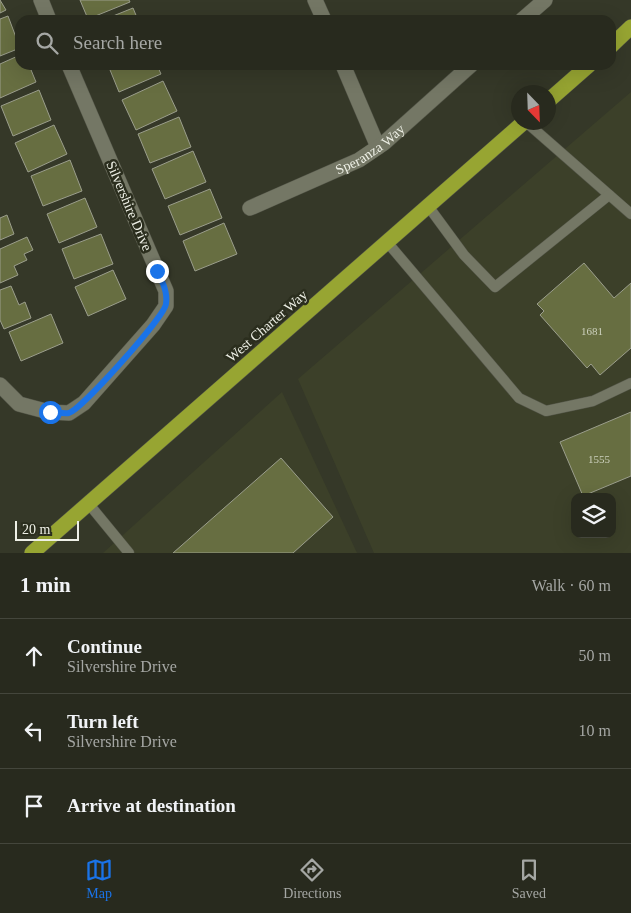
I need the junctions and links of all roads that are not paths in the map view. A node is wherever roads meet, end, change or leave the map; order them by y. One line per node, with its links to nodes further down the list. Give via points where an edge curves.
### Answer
1 (41, 0): 4 (street)
2 (315, 0): 5 (street)
3 (544, 0): 6 (street)
4 (48, 15)
5 (322, 15)
6 (528, 15)
7 (631, 28): 8 (highway)
8 (616, 42)
9 (71, 70): 23 (street, Silvershire Drive, via 166,290 166,306 84,403 69,413 20,404)
10 (345, 70): 16 (street)
11 (465, 70): 16 (street, Speranza Way)
12 (583, 70): 13 (highway)
13 (556, 94)
14 (516, 130): 18 (highway, West Charter Way)
15 (534, 130): 17 (lane)
16 (378, 147): 19 (street, Speranza Way, via 359,160)
17 (609, 195): 18 (lane, via 494,287 464,255); 20 (lane)
18 (428, 206): 21 (highway, West Charter Way)
19 (250, 208)
20 (631, 214)
21 (387, 242): 22 (lane, via 519,398 546,411 593,401); 24 (highway, West Charter Way)
22 (631, 383)
23 (0, 386)
24 (88, 503): 25 (highway, West Charter Way); 26 (lane)
25 (32, 553)
26 (129, 553)

